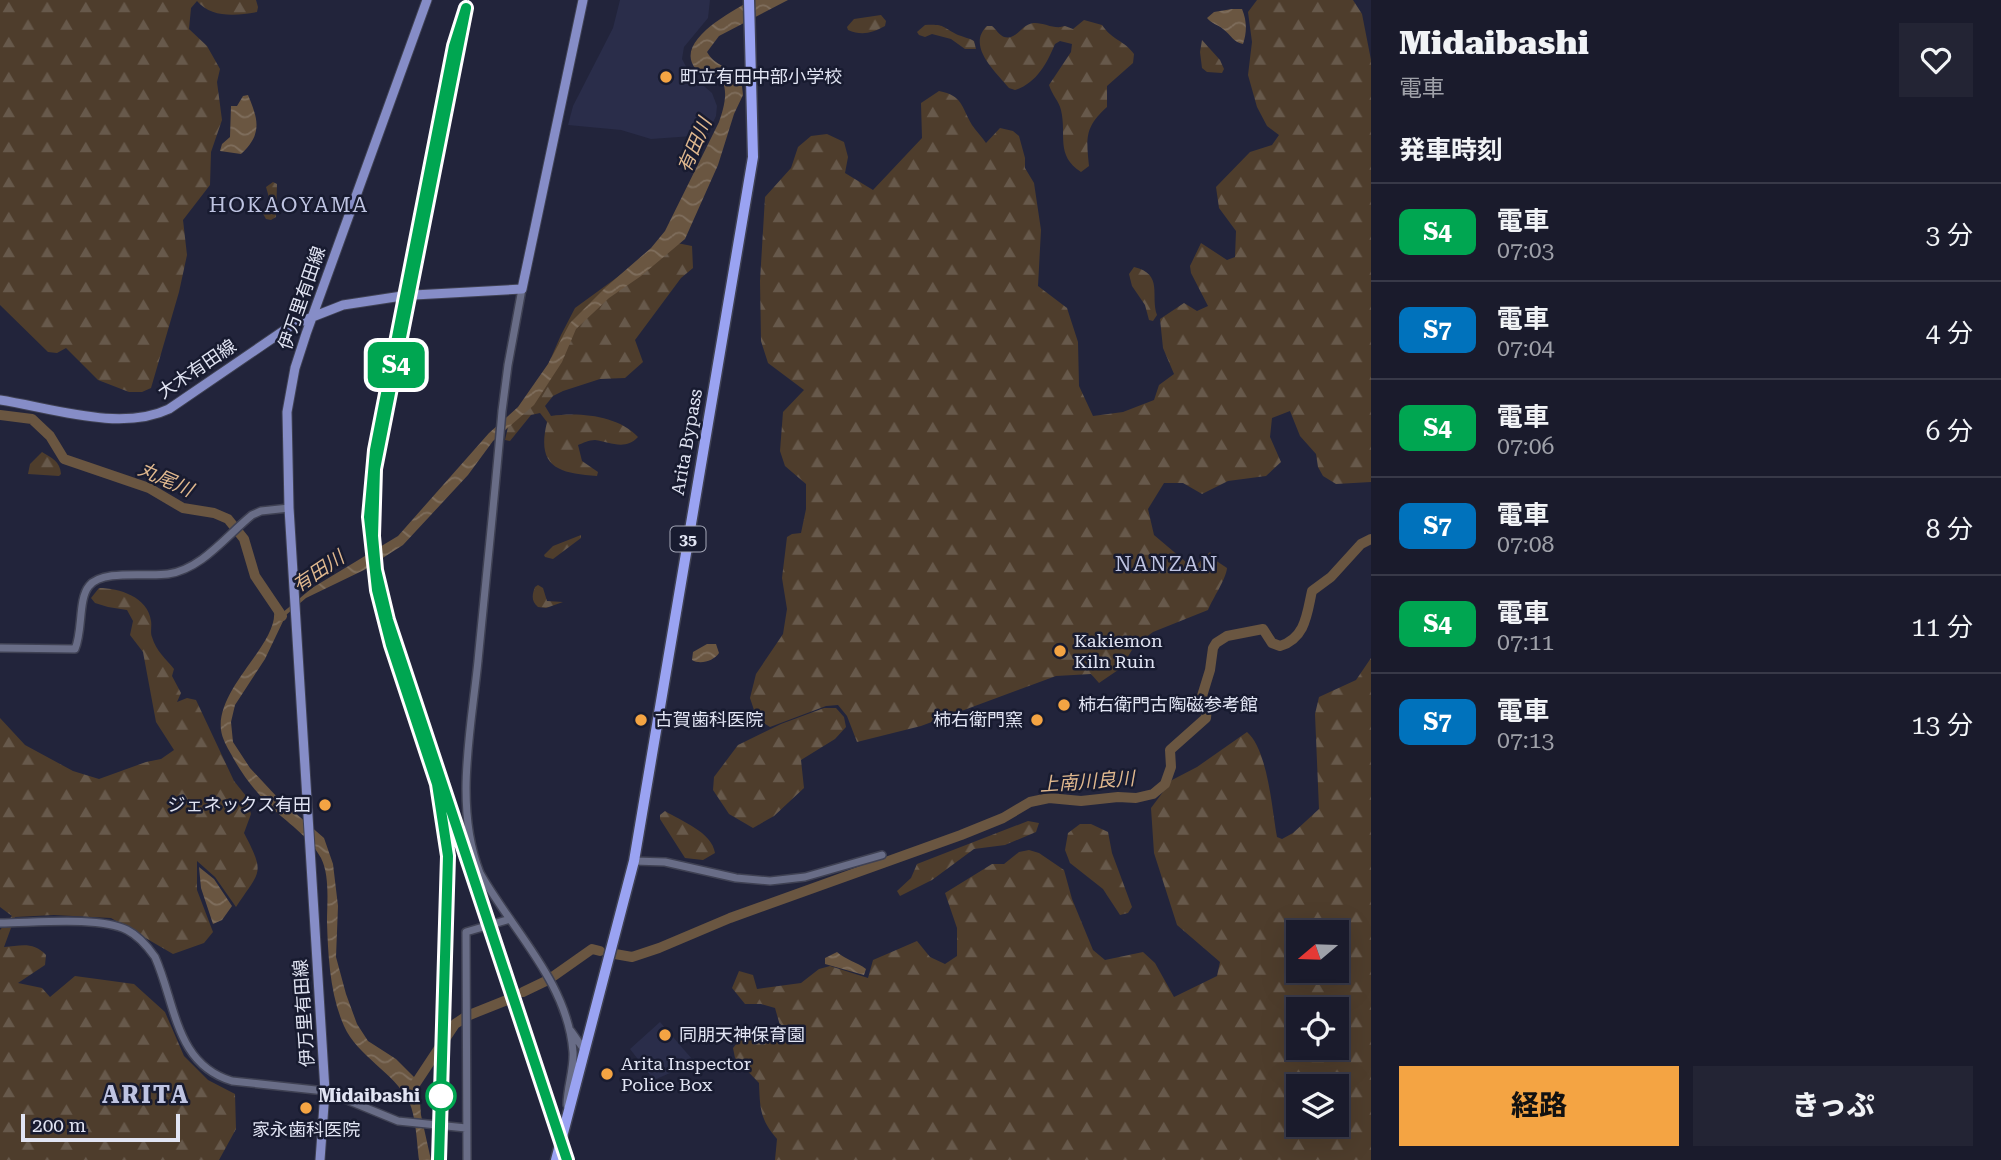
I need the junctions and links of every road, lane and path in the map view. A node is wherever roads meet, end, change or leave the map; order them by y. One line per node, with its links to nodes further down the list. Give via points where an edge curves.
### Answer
1 (427, 0): 7 (main road, 伊万里有田線)
2 (583, 0): 4 (main road)
3 (749, 0): 12 (highway, Arita Bypass / 35, via 753,157)
4 (522, 289): 5 (main road); 13 (street, via 502,411 466,820 480,873)
5 (414, 295)
6 (402, 296): 7 (main road, 大木有田線, via 343,304)
7 (312, 317): 8 (main road, 大木有田線, via 282,330 169,409 148,418 115,419); 9 (main road, 伊万里有田線, via 287,412)
8 (0, 400)
9 (289, 508): 10 (street, via 252,516 183,570 96,580 84,594 75,649); 17 (main road, 伊万里有田線)
10 (0, 648)
11 (882, 855): 12 (street, via 805,877 770,881 665,862)
12 (634, 861): 16 (highway, Arita Bypass / 35)
13 (510, 919): 15 (street, via 553,985); 19 (street, via 466,932)
14 (0, 923): 17 (street, via 106,923 129,931 155,957 187,1047 206,1070 232,1081)
15 (569, 1030): 16 (street); 18 (street, via 573,1053)
16 (585, 1051): 18 (highway, 35)
17 (325, 1091): 19 (street, via 405,1123); 20 (main road, 伊万里有田線)
18 (568, 1114): 22 (highway, 35)
19 (466, 1128): 21 (street)
20 (320, 1160)
21 (467, 1160)
22 (556, 1160)

